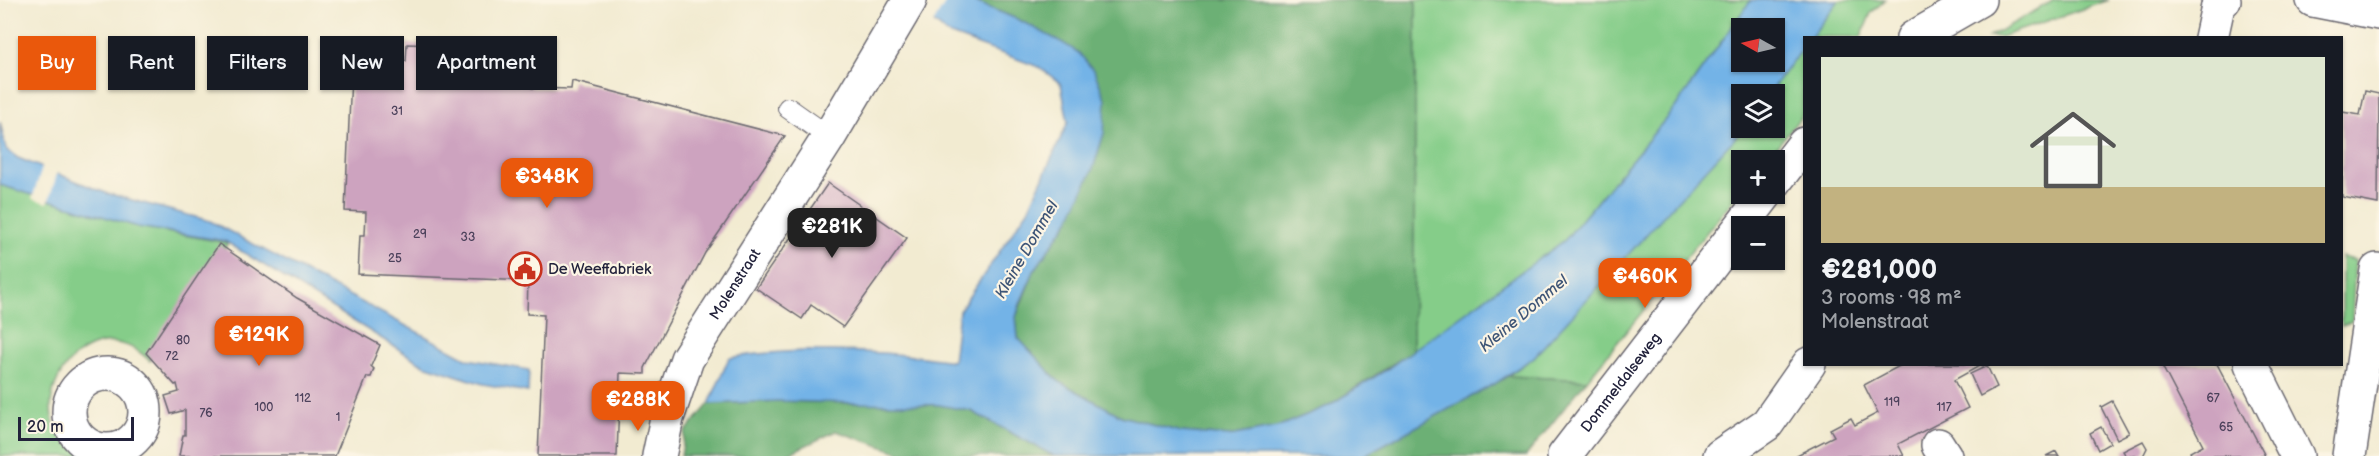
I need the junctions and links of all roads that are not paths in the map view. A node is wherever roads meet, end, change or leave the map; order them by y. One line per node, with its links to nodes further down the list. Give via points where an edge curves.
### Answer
1 (1979, 0): 6 (street)
2 (2224, 0): 7 (street, via 2218,6)
3 (2313, 0): 5 (street)
4 (904, 9): 9 (street, Molenstraat)
5 (2379, 13)
6 (1916, 36)
7 (2211, 36)
8 (788, 108): 9 (lane)
9 (829, 137): 16 (street, Molenstraat, via 687,359)
10 (1803, 145): 11 (street)
11 (1785, 169)
12 (1758, 204): 17 (street, Dommeldalseweg)
13 (2377, 270): 20 (street)
14 (1808, 366): 18 (street, via 1767,424)
15 (2252, 366): 19 (street)
16 (659, 456)
17 (1564, 456)
18 (1720, 456)
19 (2296, 456)
20 (2349, 456)

